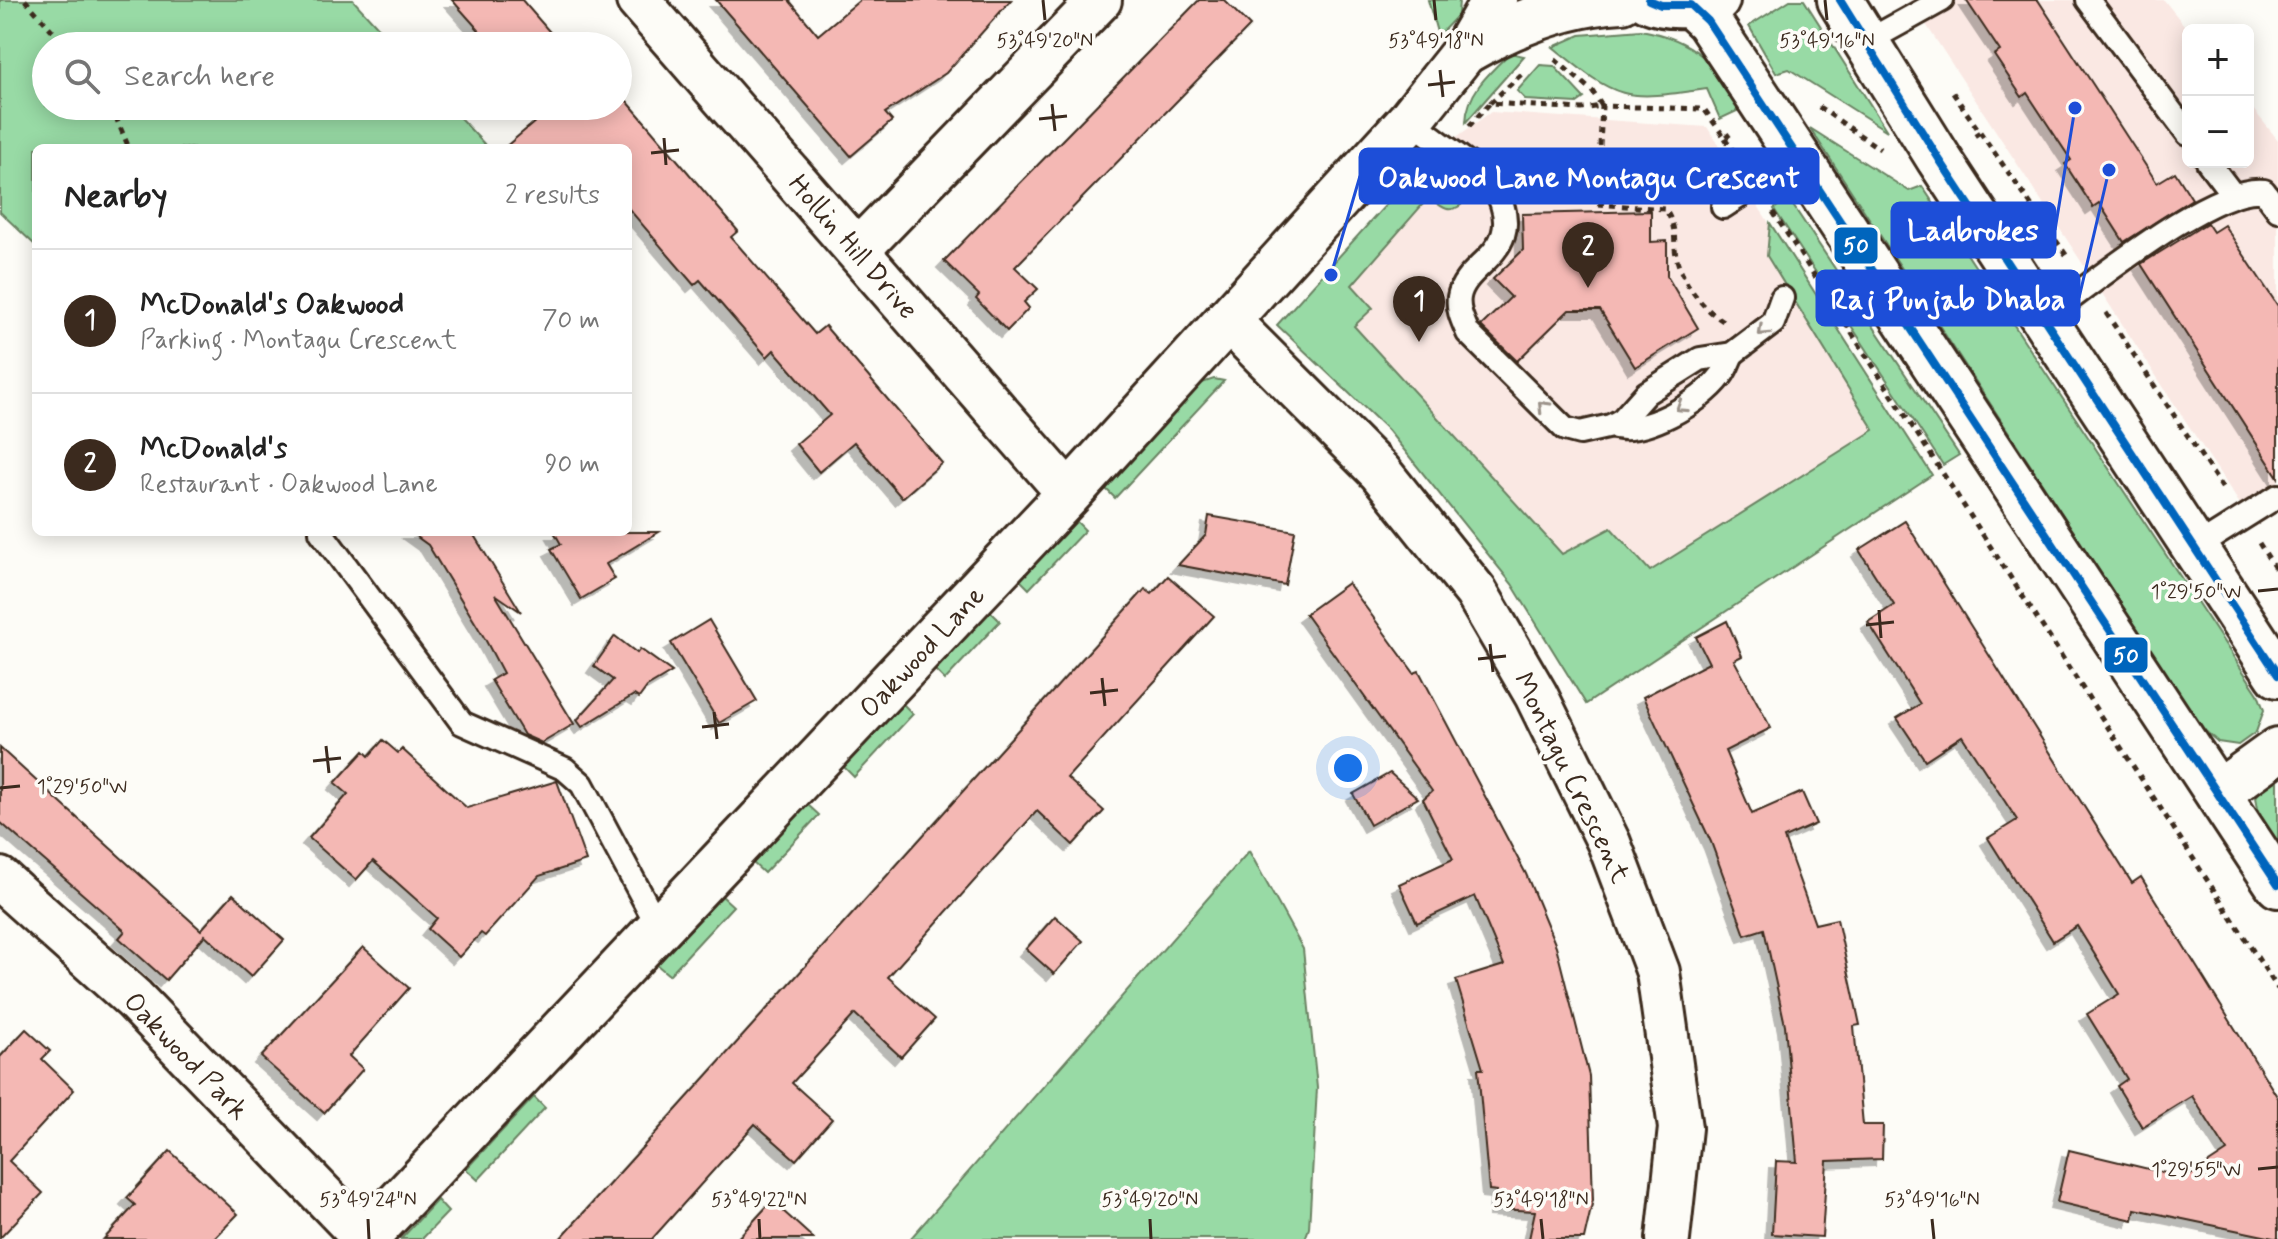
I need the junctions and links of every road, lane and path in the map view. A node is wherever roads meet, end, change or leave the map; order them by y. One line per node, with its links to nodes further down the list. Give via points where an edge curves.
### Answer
1 (25, 0): 10 (path)
2 (638, 0): 31 (street, Hollin Hill Drive)
3 (1100, 0): 31 (street)
4 (1494, 0): 12 (main road, Oakwood Lane)
5 (1622, 0): 12 (main road, Oakwood Lane, via 1556,11 1498,32)
6 (1840, 0): 11 (main road)
7 (1942, 0): 11 (lane)
8 (2088, 0): 18 (lane)
9 (1686, 2): 23 (main road, via 1708,21)
10 (54, 32)
11 (1866, 42): 35 (main road)
12 (1464, 52): 17 (main road, Oakwood Lane)
13 (1543, 58): 15 (path, via 1563,64 1602,106)
14 (1527, 69): 15 (path)
15 (1490, 103): 22 (path)
16 (117, 120): 21 (path)
17 (1410, 120): 22 (lane); 36 (main road, Oakwood Lane)
18 (2182, 126)
19 (1980, 132): 32 (path)
20 (1725, 138): 24 (path)
21 (127, 144)
22 (1446, 150): 39 (lane, one-way to 22, via 1580,433 1565,429 1468,333 1459,312 1464,284 1494,255 1502,237 1503,213 1492,182)
23 (1800, 157): 28 (lane); 49 (main road)
24 (1741, 162)
25 (2213, 168): 27 (lane)
26 (1597, 193): 37 (path, via 1597,204 1665,209 1677,236 1678,263 1708,313)
27 (2233, 195): 30 (lane, via 2247,189 2264,191); 35 (lane, via 2203,207)
28 (1723, 207)
29 (1770, 207): 53 (path)
30 (2278, 210)
31 (858, 250): 40 (street, Hollin Hill Drive)
32 (2075, 267)
33 (1782, 298): 38 (lane, one-way to 38, via 1773,323)
34 (2101, 305): 41 (path)
35 (2044, 318): 45 (main road)
36 (1227, 319): 40 (main road, Oakwood Lane); 55 (street, Montagu Crescent, via 1380,472 1476,592 1536,695 1609,843 1658,972 1680,1128)
37 (1725, 323)
38 (1732, 354): 39 (lane, via 1700,359 1646,393); 39 (lane, one-way to 39, via 1720,378 1677,410 1626,431)
39 (1611, 426)
40 (1069, 494): 52 (main road, Oakwood Lane)
41 (2227, 494)
42 (2278, 496): 45 (lane)
43 (2252, 533): 46 (path)
44 (324, 536): 52 (lane, via 462,723 565,769 582,784)
45 (2195, 548): 47 (main road)
46 (2278, 573)
47 (2278, 675)
48 (2278, 750): 49 (main road)
49 (2218, 793): 51 (main road)
50 (0, 879): 54 (street, Oakwood Park, via 134,999)
51 (2278, 885)
52 (659, 928): 54 (main road, Oakwood Lane)
53 (2278, 989)
54 (365, 1239)
55 (1668, 1239)

